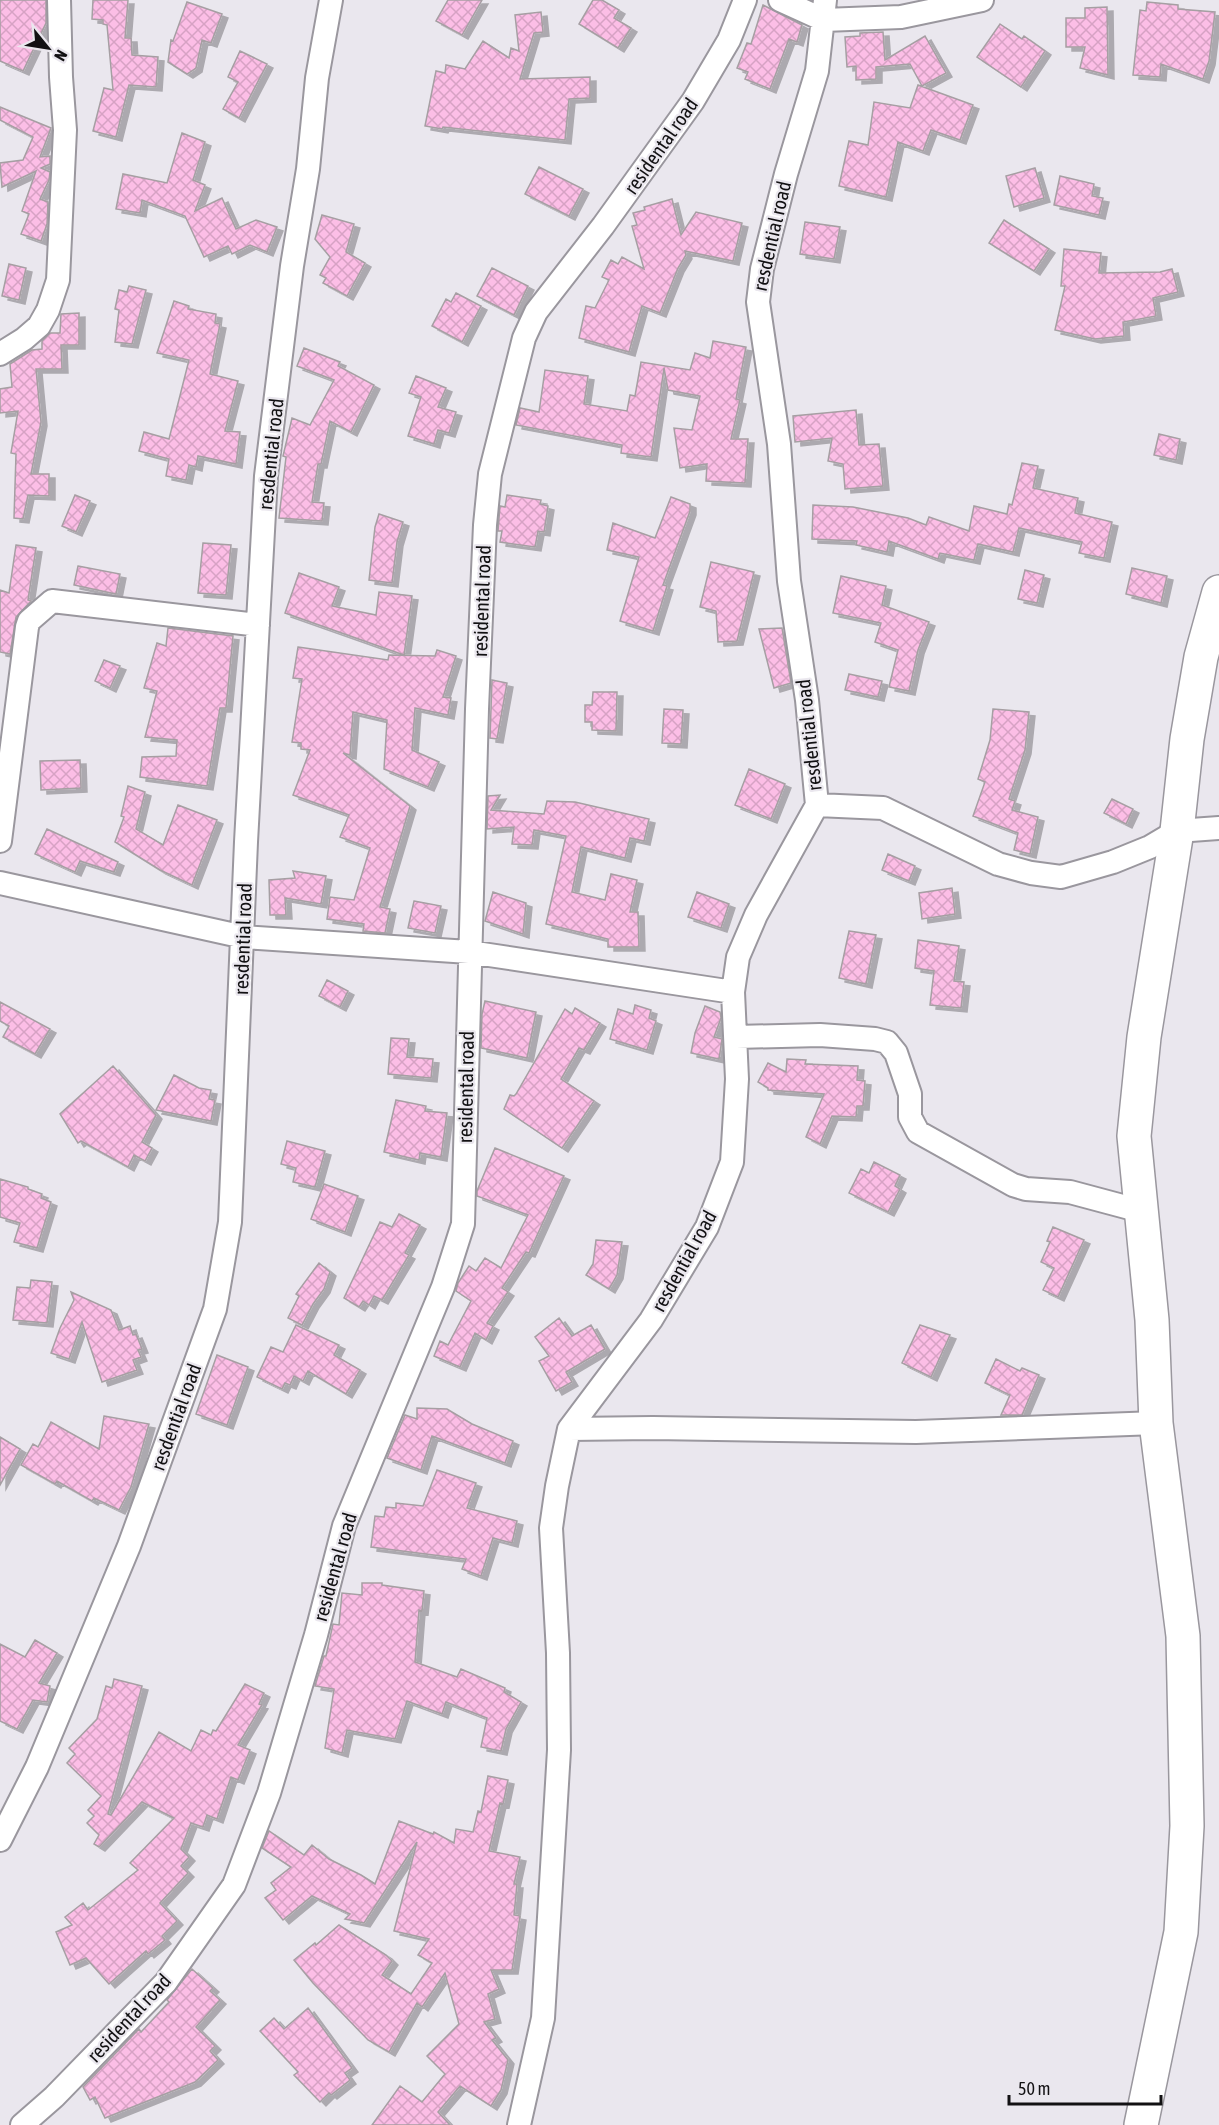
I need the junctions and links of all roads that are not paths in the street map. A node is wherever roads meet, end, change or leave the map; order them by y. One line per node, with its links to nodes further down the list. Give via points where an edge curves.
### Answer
1 (59, 0): 7 (street, via 65,130 58,280 39,326)
2 (331, 0): 9 (street, resdential road, via 317,78 266,476)
3 (745, 0): 16 (street, residental road, via 729,40 693,101 536,312 524,338 490,474 485,525)
4 (780, 0): 6 (street)
5 (982, 0): 6 (street, via 901,17)
6 (825, 10): 10 (street, resdential road, via 818,71 786,174 762,269 758,302 779,444 789,581 807,700)
7 (0, 354)
8 (1219, 592): 12 (highway, via 1201,657)
9 (258, 625): 13 (street, via 52,601 27,627); 15 (street, resdential road)
10 (817, 805): 12 (street, via 883,808 998,864 1061,877 1113,862); 17 (street, resdential road, via 756,915 738,957)
11 (1219, 828): 12 (street)
12 (1177, 831): 19 (highway, via 1144,1037 1134,1136)
13 (0, 841)
14 (0, 883): 15 (street)
15 (244, 938): 16 (street); 22 (street, resdential road, via 230,1222 215,1309 129,1546 37,1767)
16 (469, 952): 17 (street); 23 (street, residental road, via 463,1224 443,1287 344,1526 276,1771 234,1885 166,1982)
17 (733, 992): 18 (street, resdential road)
18 (736, 1037): 19 (street, via 820,1035 887,1042 896,1053 910,1094 910,1117 918,1132 1013,1185 1070,1192); 21 (street, resdential road, via 732,1162 707,1227 651,1320)
19 (1142, 1211): 20 (highway)
20 (1156, 1423): 21 (street, via 916,1432); 25 (highway, via 1183,1636 1187,1826 1181,1932)
21 (569, 1429): 24 (street, via 551,1528 559,1750 544,2006)
22 (0, 1840)
23 (22, 2125)
24 (519, 2125)
25 (1141, 2125)

